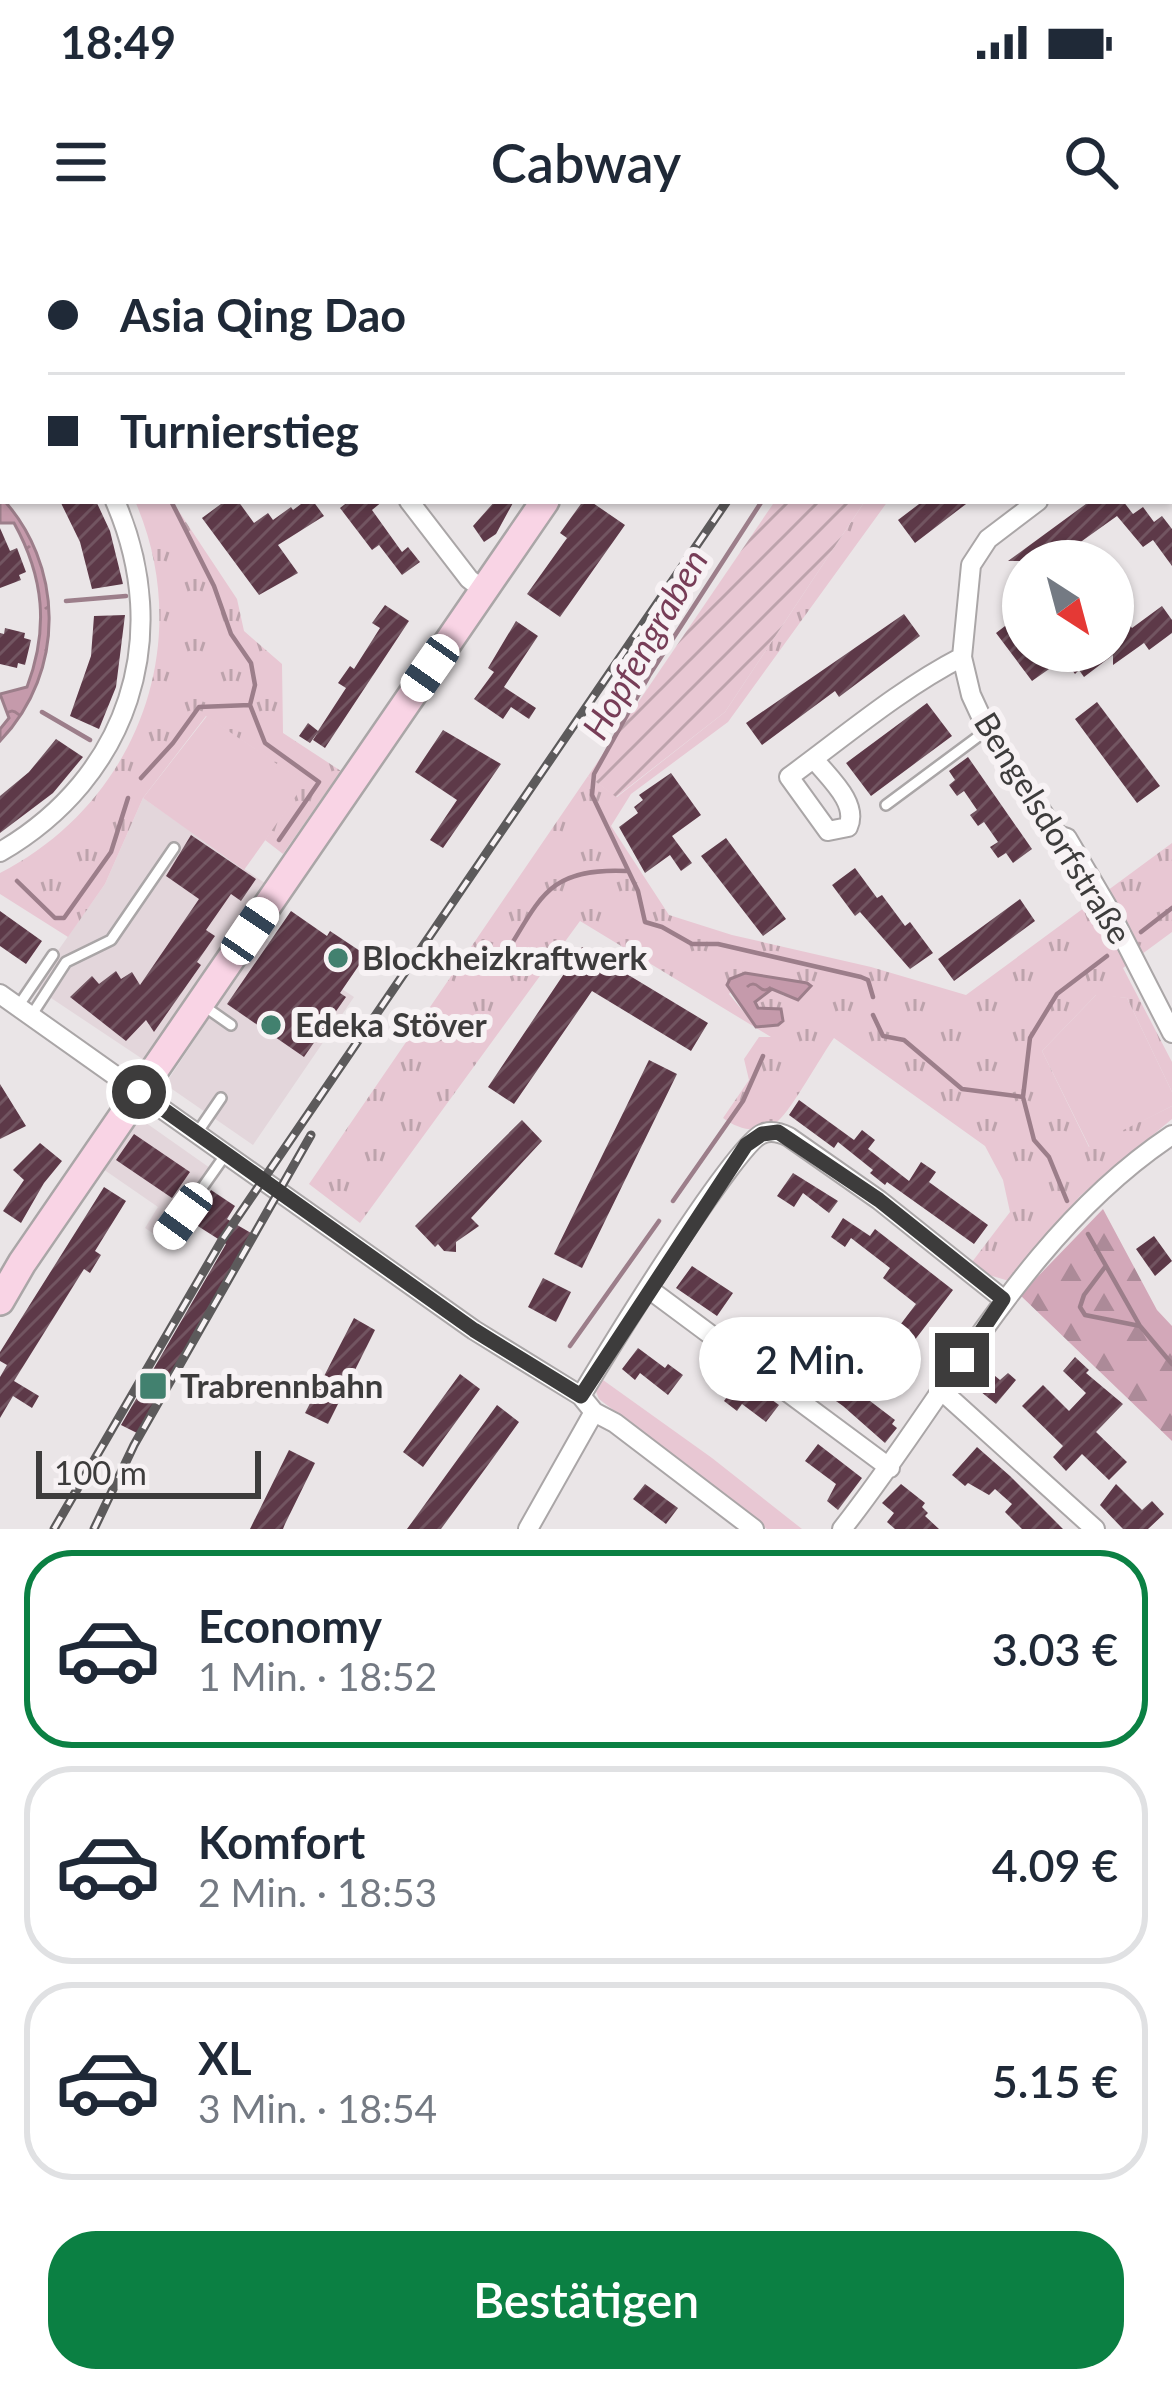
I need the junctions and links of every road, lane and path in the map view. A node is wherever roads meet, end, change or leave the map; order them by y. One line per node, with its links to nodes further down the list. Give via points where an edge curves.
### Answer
1 (116, 504): 11 (street, via 142,609 131,691 81,786)
2 (411, 504): 5 (street)
3 (542, 504): 5 (street)
4 (1034, 504): 6 (street, Bengelsdorfstraße, via 988,538 971,565)
5 (483, 590): 14 (street)
6 (962, 657): 7 (street, Bengelsdorfstraße); 8 (street)
7 (987, 730): 9 (lane); 17 (street, Bengelsdorfstraße, via 1066,838)
8 (814, 759)
9 (886, 805)
10 (174, 848): 15 (lane, via 111,940 66,962)
11 (0, 851)
12 (53, 955): 15 (lane)
13 (0, 994): 15 (street)
14 (200, 1004): 16 (lane); 18 (street)
15 (24, 1011): 18 (street)
16 (231, 1025)
17 (1172, 1034)
18 (139, 1092): 20 (street); 26 (street)
19 (221, 1098): 20 (lane)
20 (197, 1133): 22 (street)
21 (1172, 1135): 25 (street, via 1087,1204)
22 (226, 1154): 23 (lane); 28 (street)
23 (166, 1239)
24 (649, 1289): 25 (street, via 746,1145 778,1132); 28 (street); 30 (street)
25 (1003, 1299): 27 (street)
26 (0, 1301)
27 (942, 1390): 30 (street); 34 (street)
28 (581, 1396): 29 (street)
29 (594, 1412): 31 (street); 32 (street)
30 (890, 1468): 33 (street)
31 (528, 1529)
32 (754, 1529)
33 (842, 1529)
34 (1095, 1529)

